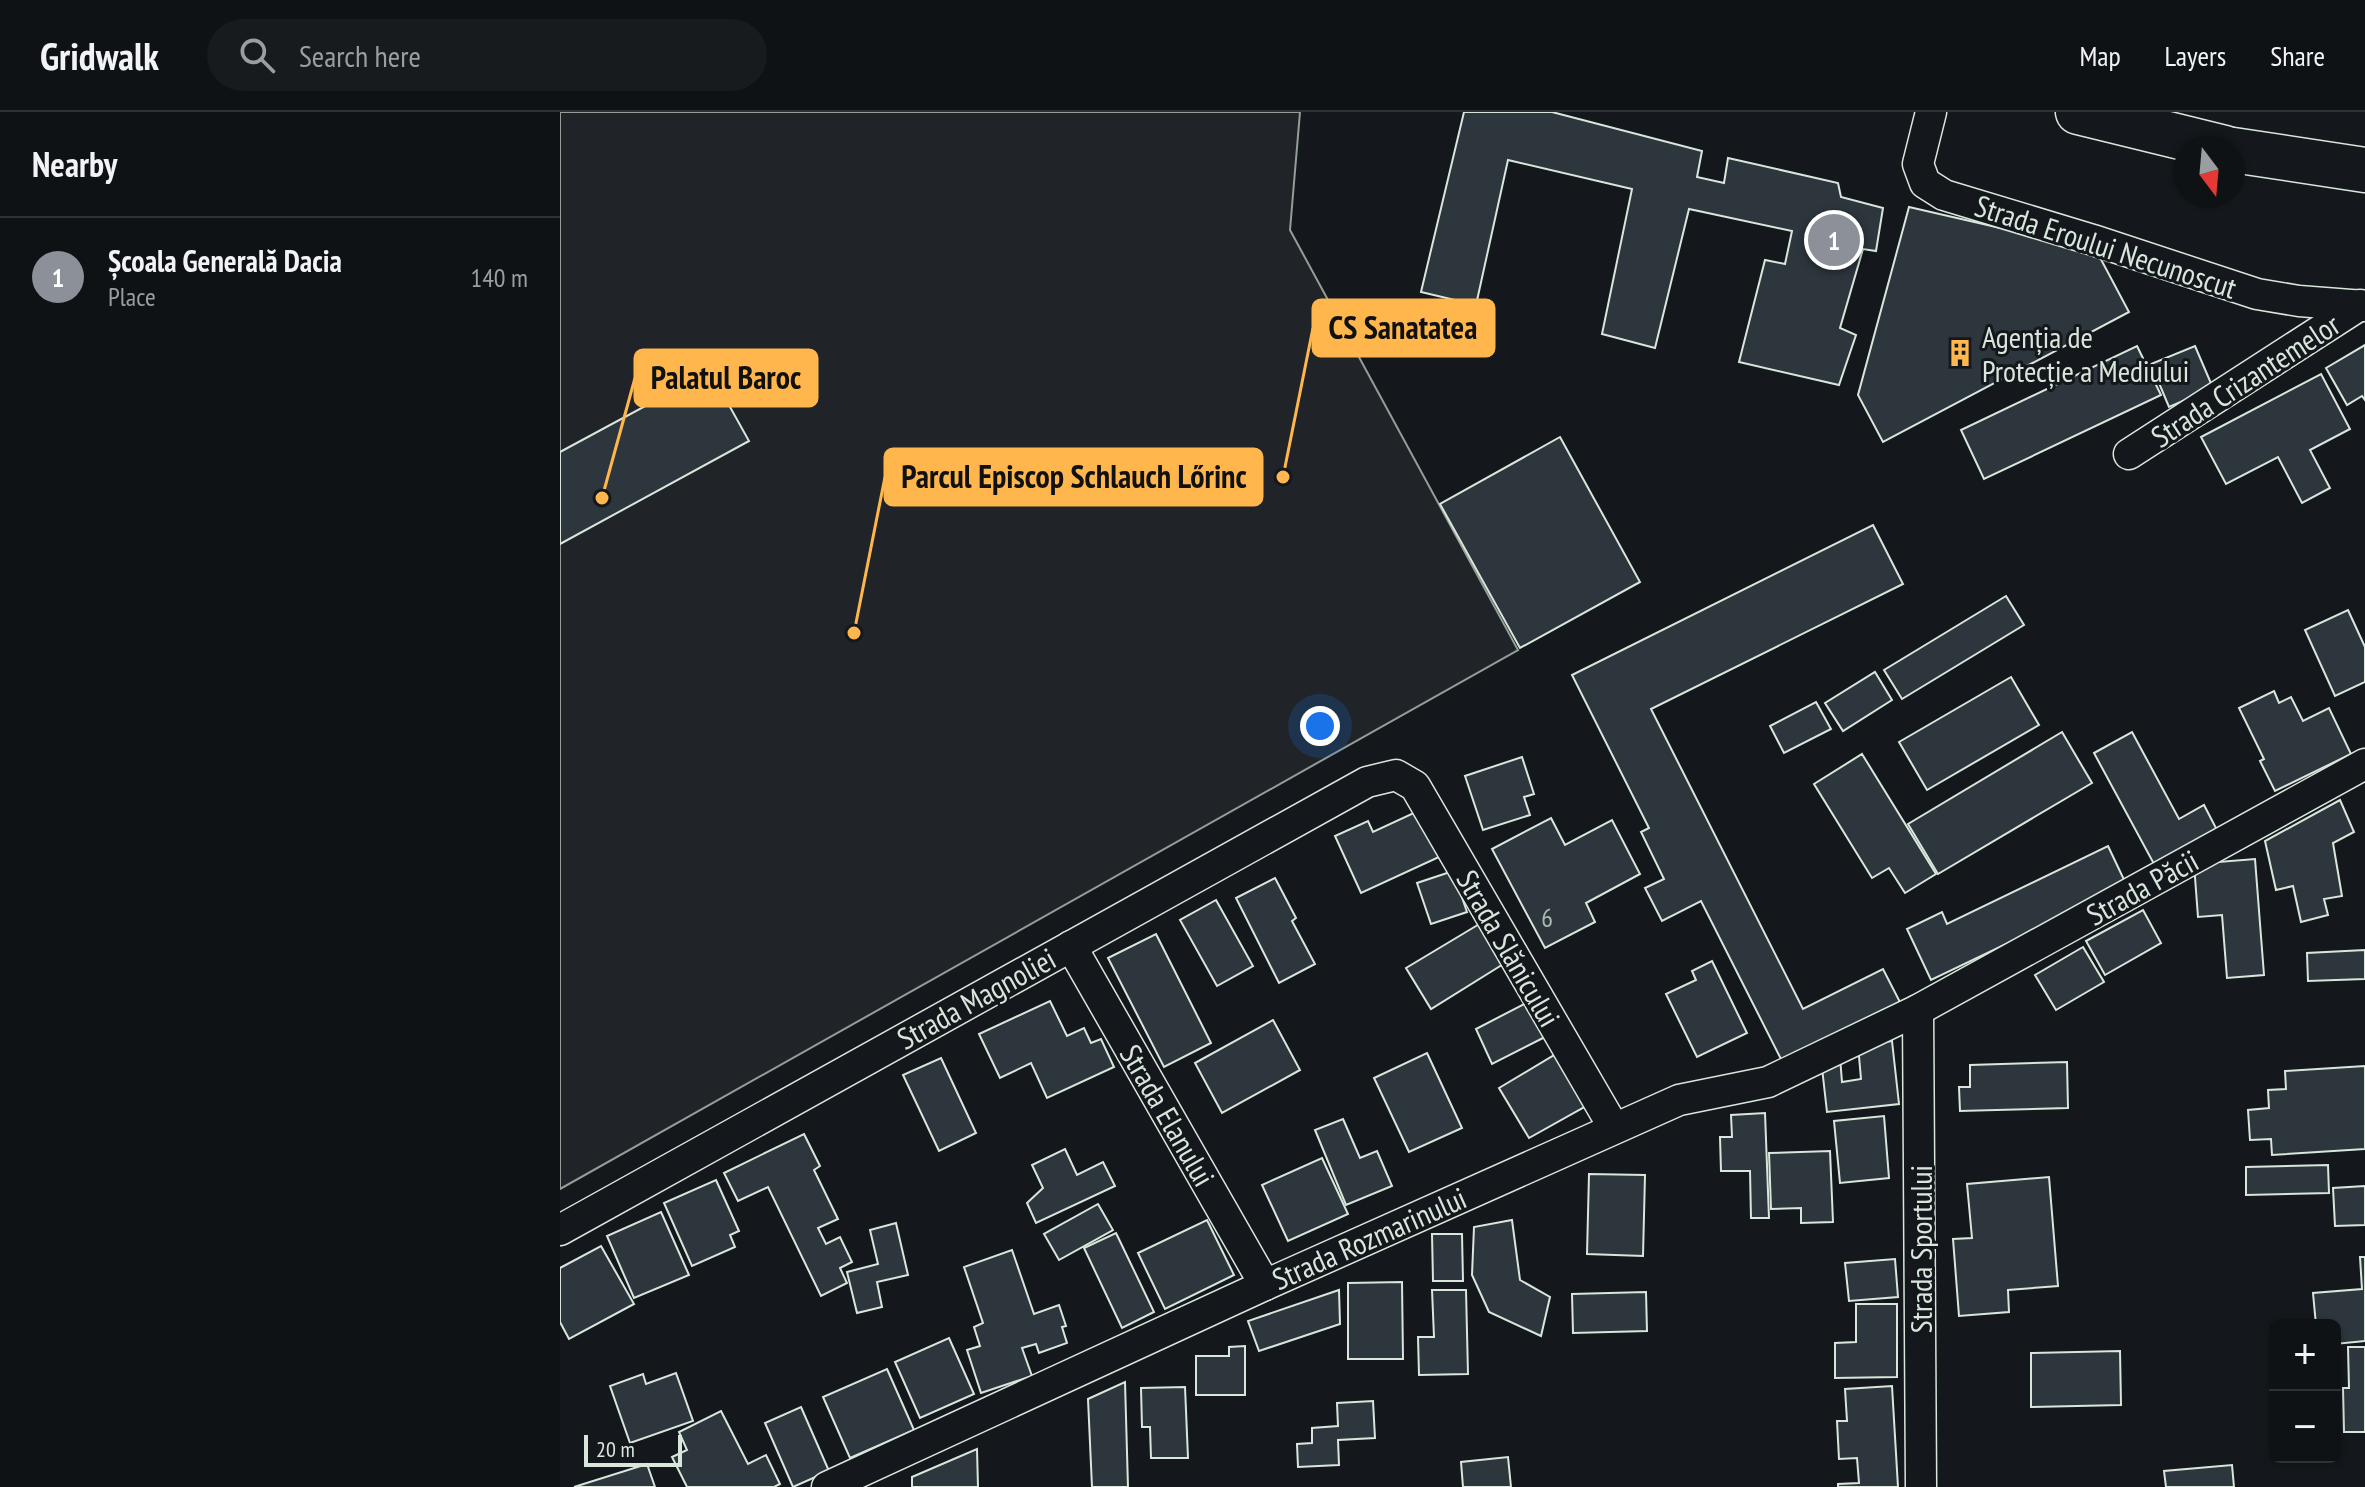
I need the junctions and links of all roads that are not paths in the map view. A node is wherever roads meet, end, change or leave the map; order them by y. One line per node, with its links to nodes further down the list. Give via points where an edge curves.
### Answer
1 (1931, 112): 8 (street, Strada Eroului Necunoscut, via 1918,164 1925,183 1944,195 2257,294)
2 (2078, 112): 3 (main road)
3 (2176, 136)
4 (2245, 152): 6 (main road)
5 (2245, 154): 7 (main road)
6 (2365, 170)
7 (2365, 197)
8 (2363, 306): 9 (street, Strada Crizantemelor)
9 (2129, 454)
10 (2365, 764): 13 (street, Strada Păcii)
11 (1396, 775): 12 (street, Strada Magnoliei, via 1367,782); 14 (street, Strada Slănicului, via 1415,786)
12 (1071, 946): 15 (street, Strada Magnoliei); 16 (street, Strada Elanului)
13 (1918, 1010): 14 (street, Strada Rozmarinului, via 1768,1082 1679,1100); 18 (street, Strada Sportului)
14 (1614, 1128): 16 (street, Strada Rozmarinului)
15 (560, 1230)
16 (1265, 1285): 17 (street, Strada Rozmarinului)
17 (827, 1487)
18 (1921, 1487)

